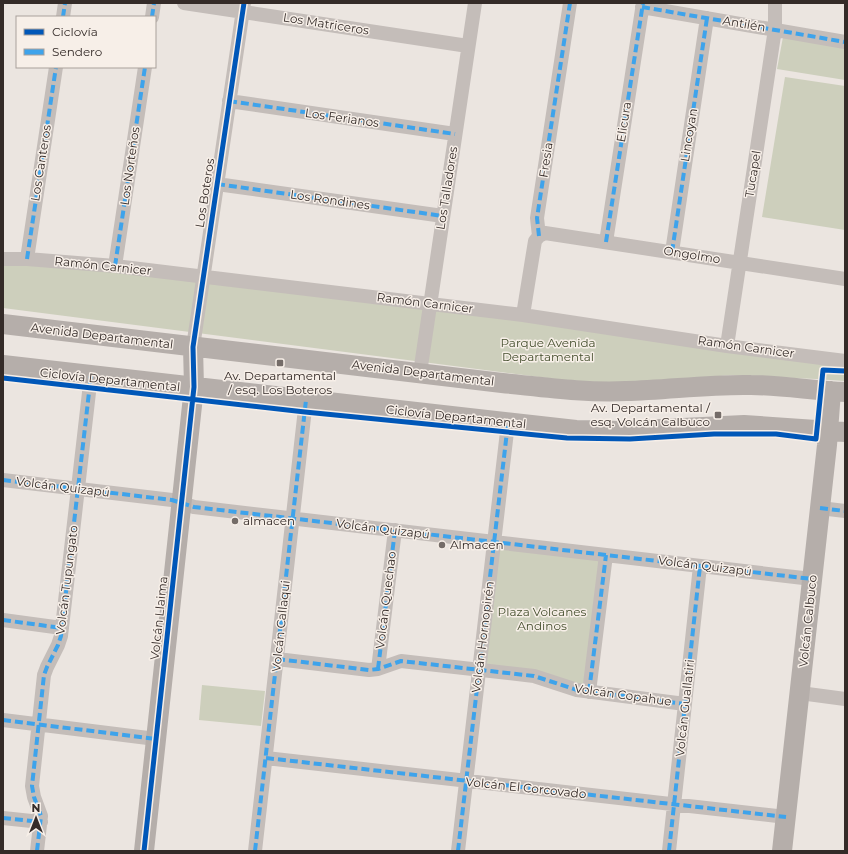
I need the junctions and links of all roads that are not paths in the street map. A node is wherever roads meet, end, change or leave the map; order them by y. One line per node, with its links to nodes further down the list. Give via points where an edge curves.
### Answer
1 (66, 3): 9 (street)
2 (154, 3): 10 (street)
3 (184, 3): 8 (street, Los Matriceros)
4 (475, 3): 14 (street, Los Talladores)
5 (570, 3): 21 (street, Fresia, via 537,218)
6 (775, 3): 12 (street, Tucapel)
7 (643, 5): 11 (street, Antilén); 22 (street, Elicura)
8 (243, 7): 14 (street, Los Matriceros); 17 (street, Los Boteros)
9 (63, 16)
10 (152, 16)
11 (707, 18): 12 (street, Antilén); 23 (street, Lincoyan)
12 (775, 29): 13 (street, Antilén); 26 (street, Tucapel)
13 (845, 42)
14 (468, 46): 18 (street, Los Talladores)
15 (56, 68): 25 (street, Los Canteros)
16 (145, 68): 27 (street, Los Norteños)
17 (229, 101): 18 (street, Los Ferianos); 19 (street, Los Boteros)
18 (455, 134): 20 (street, Los Talladores)
19 (217, 184): 20 (street, Los Rondines); 28 (street, Los Boteros)
20 (443, 216): 30 (street, Los Talladores)
21 (539, 236): 22 (street, Ongolmo, via 548,234); 31 (street, Fresia, via 534,244)
22 (606, 242): 23 (street, Ongolmo)
23 (672, 252): 26 (street, Ongolmo)
24 (3, 259): 25 (street, Ramón Carnicer)
25 (27, 259): 27 (street, Ramón Carnicer)
26 (739, 263): 29 (street, Ongolmo); 33 (street, Tucapel)
27 (115, 266): 28 (street, Ramón Carnicer)
28 (203, 277): 30 (street, Ramón Carnicer); 34 (street, Los Boteros)
29 (845, 279)
30 (430, 304): 31 (street, Ramón Carnicer); 37 (street, Los Talladores)
31 (523, 315): 33 (street, Ramón Carnicer)
32 (3, 324): 34 (main road, Avenida Departamental)
33 (727, 346): 35 (street, Ramón Carnicer)
34 (193, 347): 37 (main road, Avenida Departamental); 39 (main road, Los Boteros)
35 (845, 360)
36 (3, 365): 38 (main road)
37 (420, 373): 40 (main road, Avenida Departamental, via 594,391 776,385)
38 (91, 375): 39 (main road); 45 (street, Volcán Tupungato)
39 (194, 387): 41 (main road); 46 (main road, Volcán Llaima)
40 (838, 392): 43 (main road, Volcán Calbuco)
41 (306, 400): 42 (main road); 49 (street, Volcán Callaqui)
42 (508, 423): 43 (main road, via 576,430 621,431 744,425); 51 (street, Volcán Hornopirén)
43 (837, 431): 47 (main road, Volcán Calbuco)
44 (3, 480): 45 (street, Volcán Quizapú)
45 (78, 489): 46 (street, Volcán Quizapú, via 172,500); 56 (street, Volcán Tupungato)
46 (181, 504): 49 (street, Volcán Quizapú); 66 (main road, Volcán Llaima)
47 (820, 508): 48 (street); 54 (main road, Volcán Calbuco)
48 (845, 511)
49 (293, 519): 50 (street, Volcán Quizapú); 57 (street, Volcán Callaqui)
50 (395, 530): 51 (street, Volcán Quizapú); 58 (street, Volcán Quechao)
51 (494, 542): 52 (street, Volcán Quizapú); 59 (street, Volcán Hornopirén)
52 (606, 555): 53 (street, Volcán Quizapú); 60 (street)
53 (700, 566): 54 (street, Volcán Quizapú); 63 (street, Volcán Guallatiri)
54 (812, 579): 61 (main road, Volcán Calbuco)
55 (3, 620): 56 (street)
56 (62, 628): 65 (street, Volcán Tupungato, via 58,645 44,675)
57 (277, 659): 58 (street, Volcán Copahue); 67 (street, Volcán Callaqui)
58 (378, 669): 59 (street, Volcán Copahue, via 401,661)
59 (479, 670): 60 (street, Volcán Copahue, via 534,676); 68 (street, Volcán Hornopirén)
60 (589, 692): 63 (street, Volcán Copahue)
61 (800, 693): 62 (street); 70 (main road, Volcán Calbuco)
62 (845, 699)
63 (685, 704): 69 (street, Volcán Guallatiri)
64 (3, 720): 65 (street)
65 (38, 724): 66 (street); 72 (street, Volcán Tupungato, via 32,786)
66 (156, 739): 74 (main road, Volcán Llaima)
67 (266, 758): 68 (street, Volcán El Corcovado); 75 (street, Volcán Callaqui)
68 (467, 781): 69 (street, Volcán El Corcovado); 76 (street, Volcán Hornopirén)
69 (674, 804): 70 (street, Volcán El Corcovado); 77 (street, Volcán Guallatiri)
70 (786, 817): 78 (main road, Volcán Calbuco)
71 (3, 818): 72 (street)
72 (41, 822): 73 (street, Volcán Tupungato)
73 (38, 851)
74 (144, 851)
75 (255, 851)
76 (458, 851)
77 (669, 851)
78 (782, 851)

